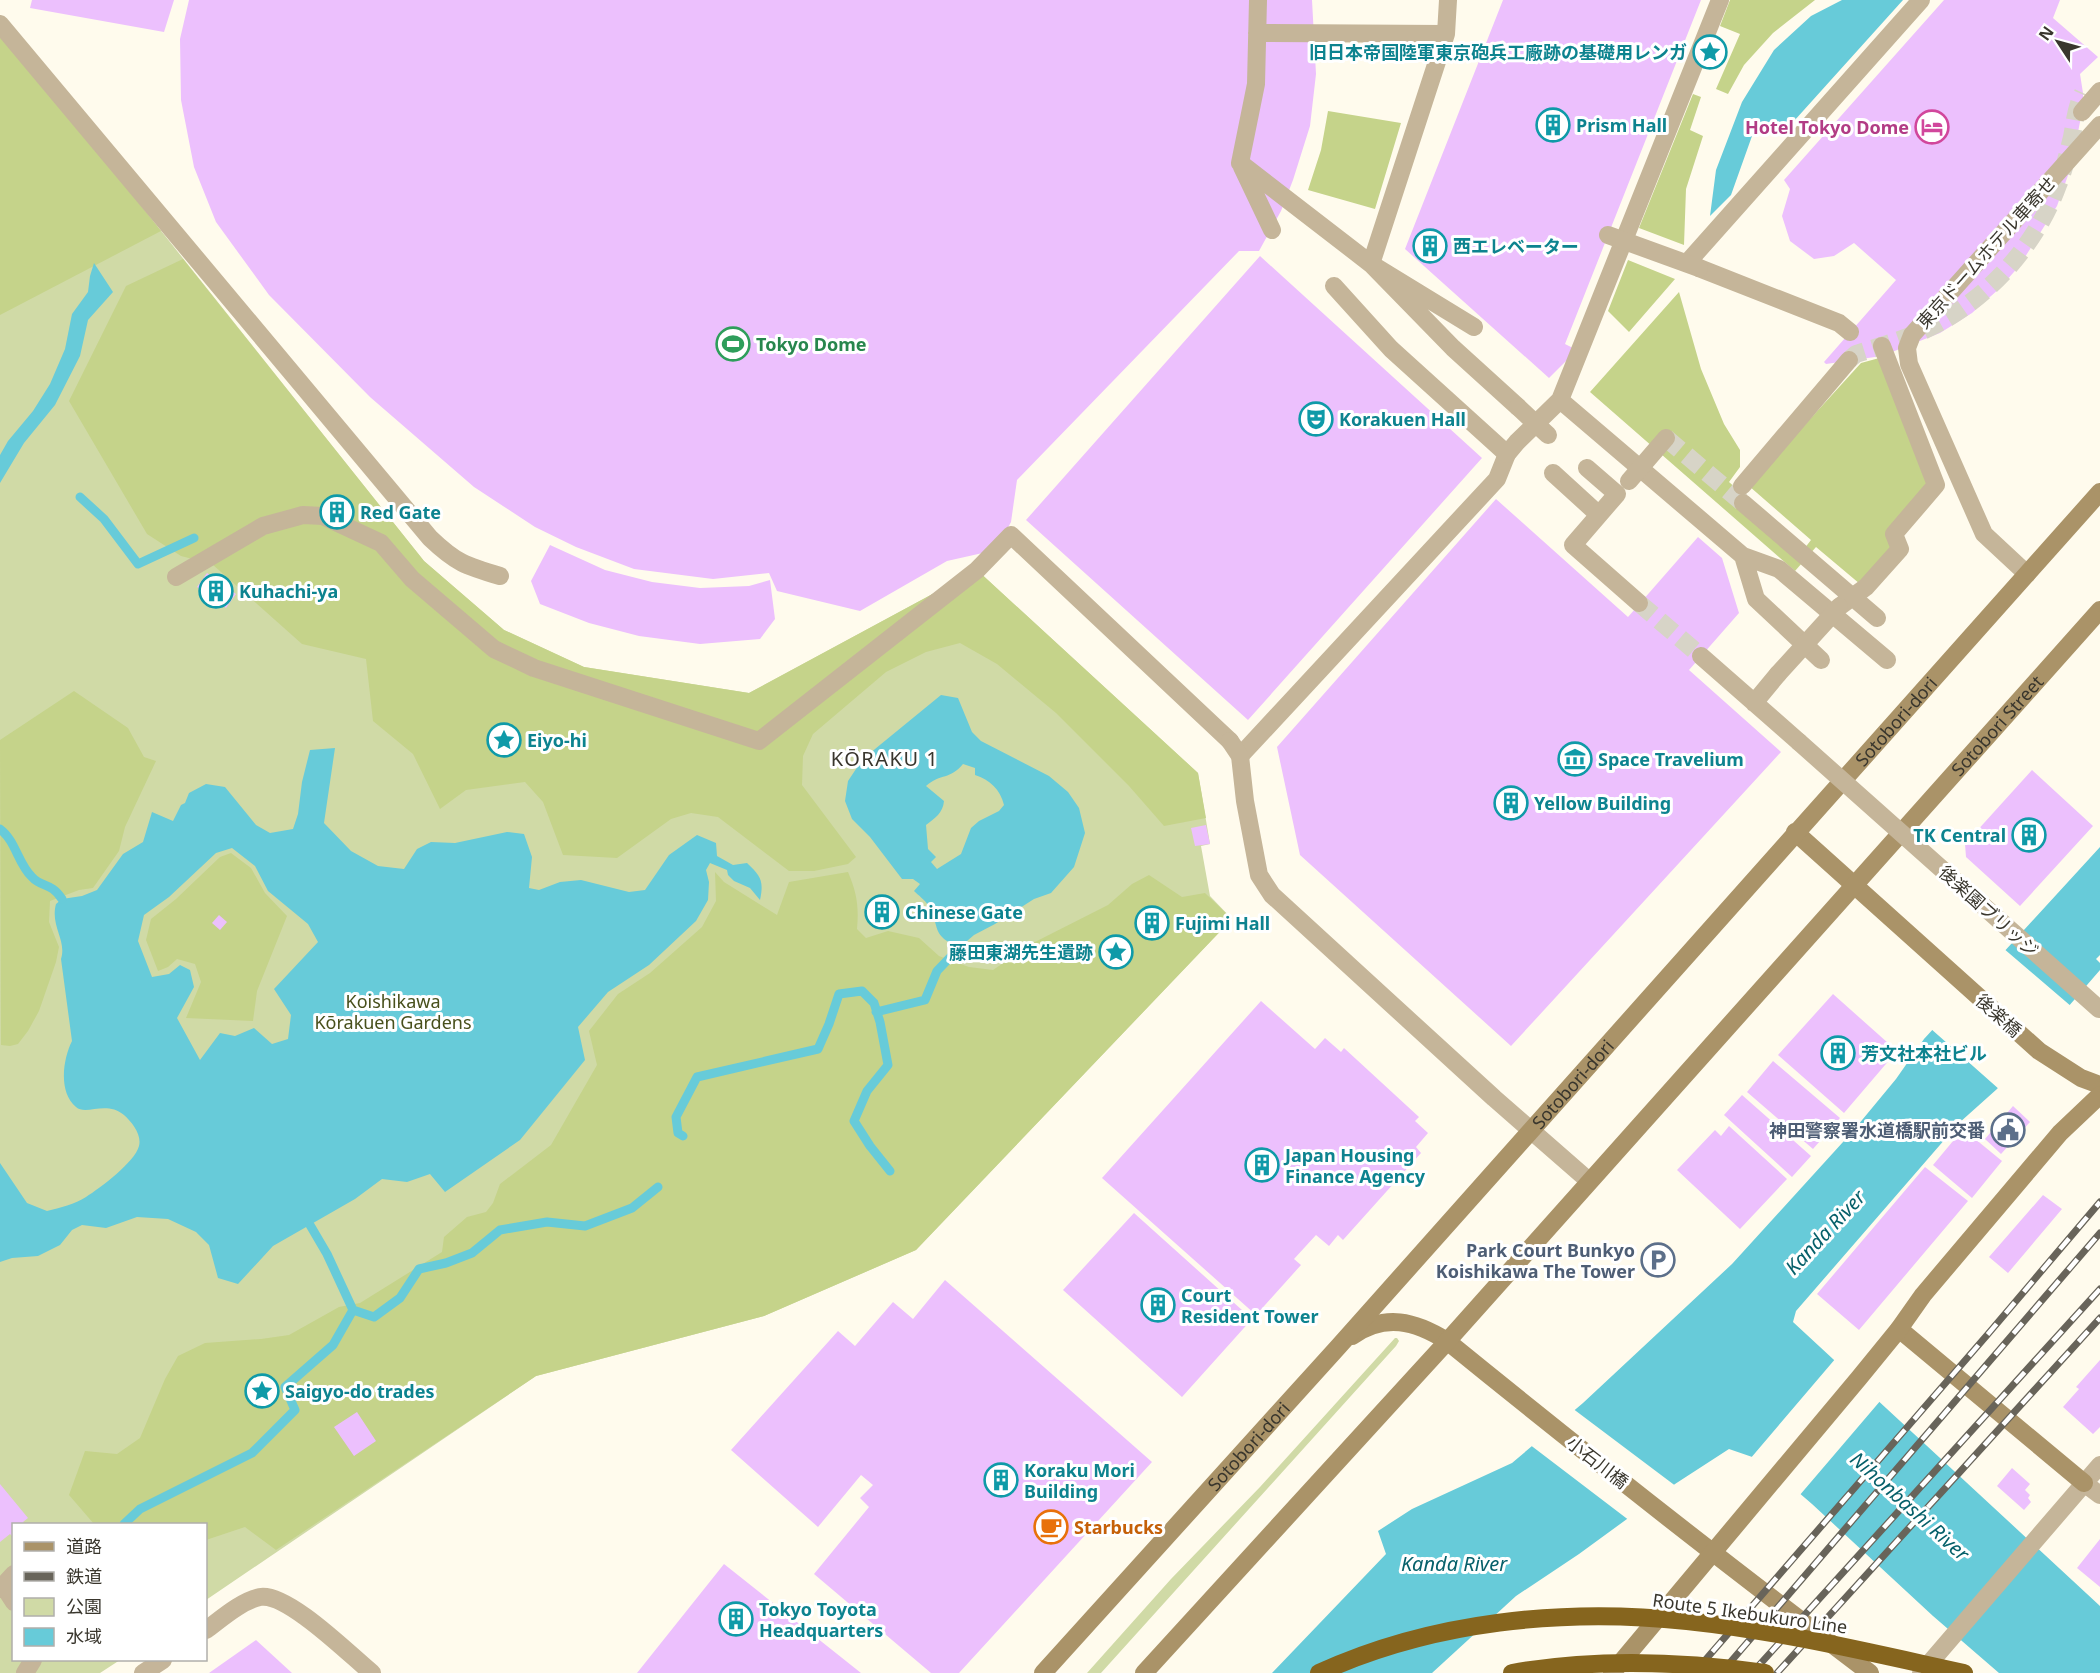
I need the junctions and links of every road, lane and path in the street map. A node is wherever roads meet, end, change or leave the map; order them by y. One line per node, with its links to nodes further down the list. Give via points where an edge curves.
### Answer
1 (1258, 0): 6 (street)
2 (1448, 0): 7 (street)
3 (1719, 0): 21 (street)
4 (1921, 0): 15 (street)
5 (0, 24): 32 (street, via 430,538 449,557)
6 (1257, 33): 7 (street); 11 (street, via 1256,84)
7 (1446, 34): 14 (street)
8 (2100, 75): 9 (street)
9 (2088, 99)
10 (2100, 125): 31 (street, 東京ドームホテル車寄せ, via 1912,335 1907,348 1909,363 1984,534)
11 (1240, 163): 12 (street); 14 (street)
12 (1272, 230)
13 (1608, 235): 15 (street, bridge)
14 (1371, 264): 17 (street); 22 (street, bridge)
15 (1693, 265): 18 (street, via 1839,323)
16 (1334, 285): 24 (street, via 1391,349)
17 (1474, 327)
18 (1850, 332)
19 (1882, 346): 34 (street, via 1936,485 1894,534 1900,549 1866,587)
20 (1849, 360): 34 (street, via 1742,494 1797,542)
21 (1560, 400): 24 (street); 30 (street)
22 (1548, 435)
23 (1666, 438): 27 (street, bridge)
24 (1507, 454): 42 (street, via 1497,479)
25 (1587, 468): 27 (street)
26 (1553, 473): 29 (street)
27 (1623, 488): 29 (street)
28 (2100, 492): 31 (main road, Sotobori-dori)
29 (1599, 515): 35 (street, via 1573,544)
30 (1743, 556): 39 (street, via 1755,599); 40 (street, via 1779,568)
31 (2027, 574): 43 (main road, Sotobori-dori)
32 (500, 576)
33 (176, 577): 42 (street, via 263,526 303,515 322,516 381,543 412,579 494,649 534,668 759,741 977,570 1011,535 1230,741)
34 (1845, 602): 37 (street); 41 (street, bridge)
35 (1640, 603)
36 (2100, 610): 44 (main road)
37 (1876, 618)
38 (1701, 656): 41 (street, 後楽園ブリッジ)
39 (1821, 660)
40 (1887, 660)
41 (1754, 703): 45 (street, 後楽園ブリッジ, bridge, via 2005,916)
42 (1240, 756): 48 (street, via 1258,875 1272,895)
43 (1795, 832): 44 (main road, 後楽橋); 48 (main road, Sotobori-dori)
44 (1854, 885): 46 (main road, 後楽橋, via 2038,1050 2081,1078); 49 (main road)
45 (2099, 1009)
46 (2100, 1085)
47 (2100, 1095): 50 (main road, via 2060,1133 1923,1295)
48 (1531, 1131): 49 (street); 52 (main road, Sotobori-dori)
49 (1589, 1181): 51 (main road)
50 (1899, 1329): 54 (main road); 56 (main road)
51 (1448, 1341): 52 (main road, 小石川橋, via 1430,1330 1395,1322 1363,1329); 56 (main road, 小石川橋); 64 (main road)
52 (1339, 1346): 63 (main road, Sotobori-dori)
53 (2100, 1465): 54 (street)
54 (2084, 1483): 55 (street); 70 (street)
55 (2100, 1495)
56 (1713, 1553): 67 (main road); 69 (main road, 小石川橋)
57 (6, 1583): 58 (street)
58 (12, 1597)
59 (207, 1629): 62 (street, via 258,1597 272,1596 298,1611)
60 (160, 1661): 61 (street)
61 (143, 1673)
62 (372, 1673)
63 (1043, 1673)
64 (1144, 1673)
65 (1319, 1673): 71 (highway, Route 5 Ikebukuro Line, bridge, via 1375,1651 1465,1629 1510,1622 1601,1617 1677,1620 1800,1638)
66 (1512, 1673): 68 (highway, bridge, via 1560,1666 1645,1662)
67 (1612, 1673)
68 (1765, 1673)
69 (1870, 1673)
70 (1921, 1673)
71 (1964, 1673)

